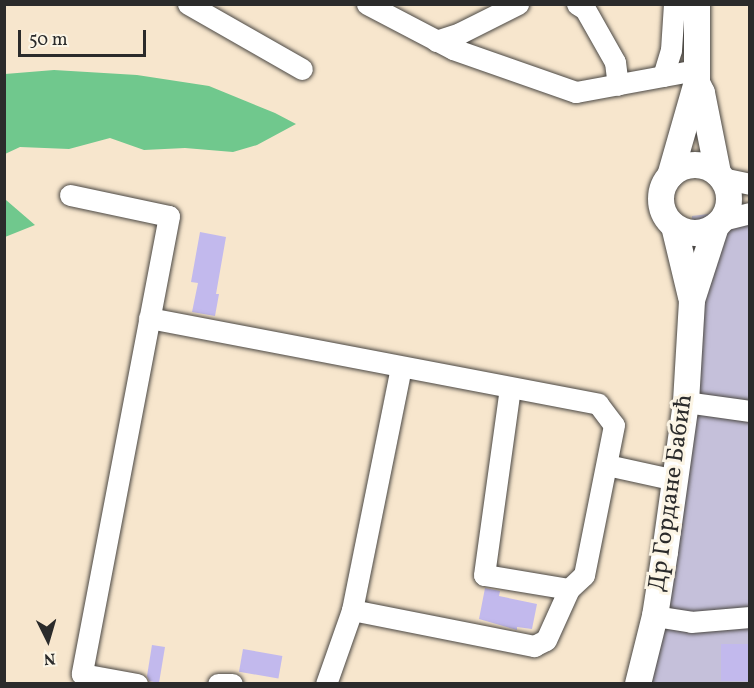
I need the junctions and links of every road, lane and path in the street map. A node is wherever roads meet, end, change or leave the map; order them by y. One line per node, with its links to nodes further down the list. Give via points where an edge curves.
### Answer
1 (188, 4): 8 (street)
2 (367, 4): 7 (street)
3 (518, 4): 7 (street)
4 (578, 4): 11 (street, via 585,9 615,62)
5 (674, 4): 10 (street, via 671,50)
6 (697, 4): 9 (main road)
7 (436, 41): 11 (street, via 576,92)
8 (302, 69)
9 (696, 69): 10 (street); 12 (main road); 13 (main road)
10 (663, 76): 11 (street)
11 (618, 85)
12 (670, 176): 13 (main road, via 694,165); 18 (main road, via 661,204)
13 (720, 176): 14 (street); 17 (main road, via 729,205)
14 (750, 184)
15 (70, 195): 20 (street, via 169,216)
16 (750, 213): 17 (street)
17 (719, 223): 18 (main road, via 700,233); 19 (main road, Др Гордане Бабић)
18 (674, 226): 19 (main road, Др Гордане Бабић)
19 (692, 300): 23 (main road, Др Гордане Бабић)
20 (149, 318): 21 (street); 31 (street, via 82,674)
21 (401, 368): 22 (street); 28 (street)
22 (510, 388): 25 (street, via 598,404 614,425); 27 (street, via 484,575)
23 (686, 402): 24 (street); 26 (main road, Др Гордане Бабић)
24 (750, 411)
25 (607, 465): 26 (street); 27 (street, via 584,575)
26 (675, 480): 29 (main road, Др Гордане Бабић)
27 (569, 589): 28 (street, via 546,640 534,646)
28 (352, 610): 34 (street)
29 (655, 616): 30 (street, via 691,622); 35 (main road, Др Гордане Бабић)
30 (750, 617)
31 (137, 684)
32 (218, 684): 33 (street)
33 (232, 684)
34 (326, 684)
35 (638, 684)

